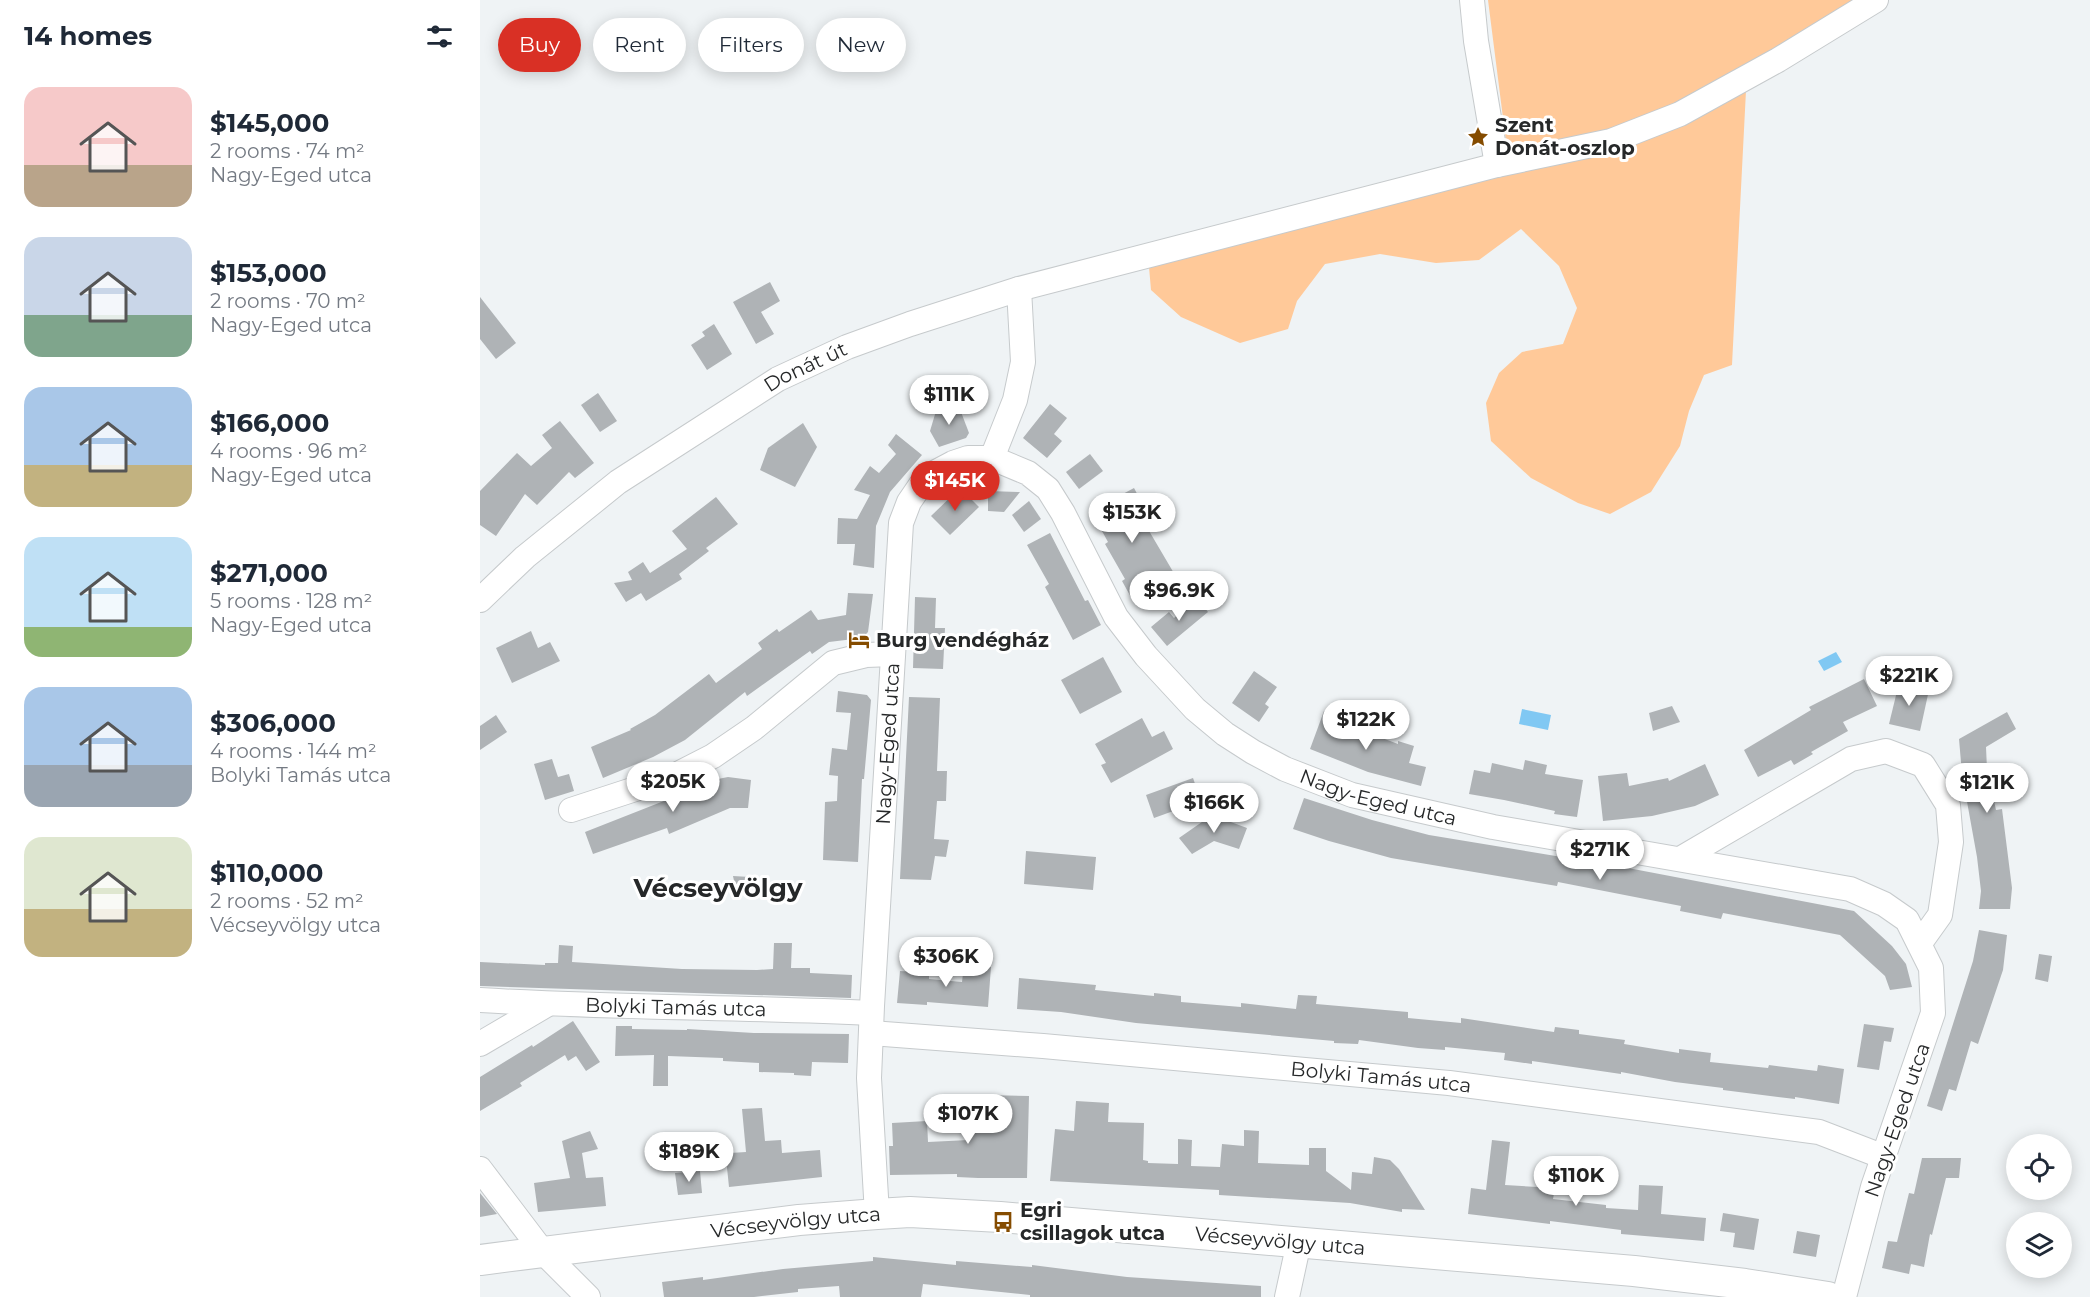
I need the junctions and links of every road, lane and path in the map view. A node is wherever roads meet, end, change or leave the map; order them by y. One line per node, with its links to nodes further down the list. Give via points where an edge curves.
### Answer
1 (1472, 0): 3 (street)
2 (1876, 0): 3 (street, Donát út, via 1680,114 1611,141)
3 (1497, 165): 4 (street, Donát út)
4 (1019, 289): 5 (street, via 1023,362 1015,400); 6 (street, Donát út, via 847,347 778,379 618,482 525,557)
5 (992, 458): 7 (street, Nagy-Eged utca, via 968,458 953,463 922,483 909,501 901,523); 9 (street, Nagy-Eged utca, via 1028,473 1048,489 1128,634 1195,709 1253,752 1352,795 1493,827)
6 (480, 600)
7 (892, 654): 8 (street, via 833,663 713,756 672,777); 13 (street, Nagy-Eged utca)
8 (571, 810)
9 (1680, 859): 10 (street, Nagy-Eged utca, via 1850,889 1884,904 1907,920); 10 (street, via 1851,759 1886,751 1923,765 1948,805 1951,842 1940,915)
10 (1920, 943): 15 (street, Nagy-Eged utca, via 1931,968 1933,1013)
11 (480, 1000): 12 (street, Bolyki Tamás utca)
12 (548, 1004): 13 (street, Bolyki Tamás utca, via 738,1007); 14 (street)
13 (871, 1023): 15 (street, Bolyki Tamás utca, via 1043,1046 1449,1083 1819,1132); 17 (street, Nagy-Eged utca, via 870,1107)
14 (480, 1044)
15 (1884, 1157): 24 (street, Nagy-Eged utca)
16 (480, 1170): 19 (street)
17 (877, 1214): 18 (main road, Vécseyvölgy utca, via 1000,1217); 19 (main road, Vécseyvölgy utca)
18 (1299, 1242): 22 (street); 23 (main road, Vécseyvölgy utca, via 1634,1270)
19 (543, 1252): 20 (main road, Vécseyvölgy utca); 21 (street)
20 (480, 1260)
21 (588, 1297)
22 (1287, 1297)
23 (1828, 1297)
24 (1844, 1297)

